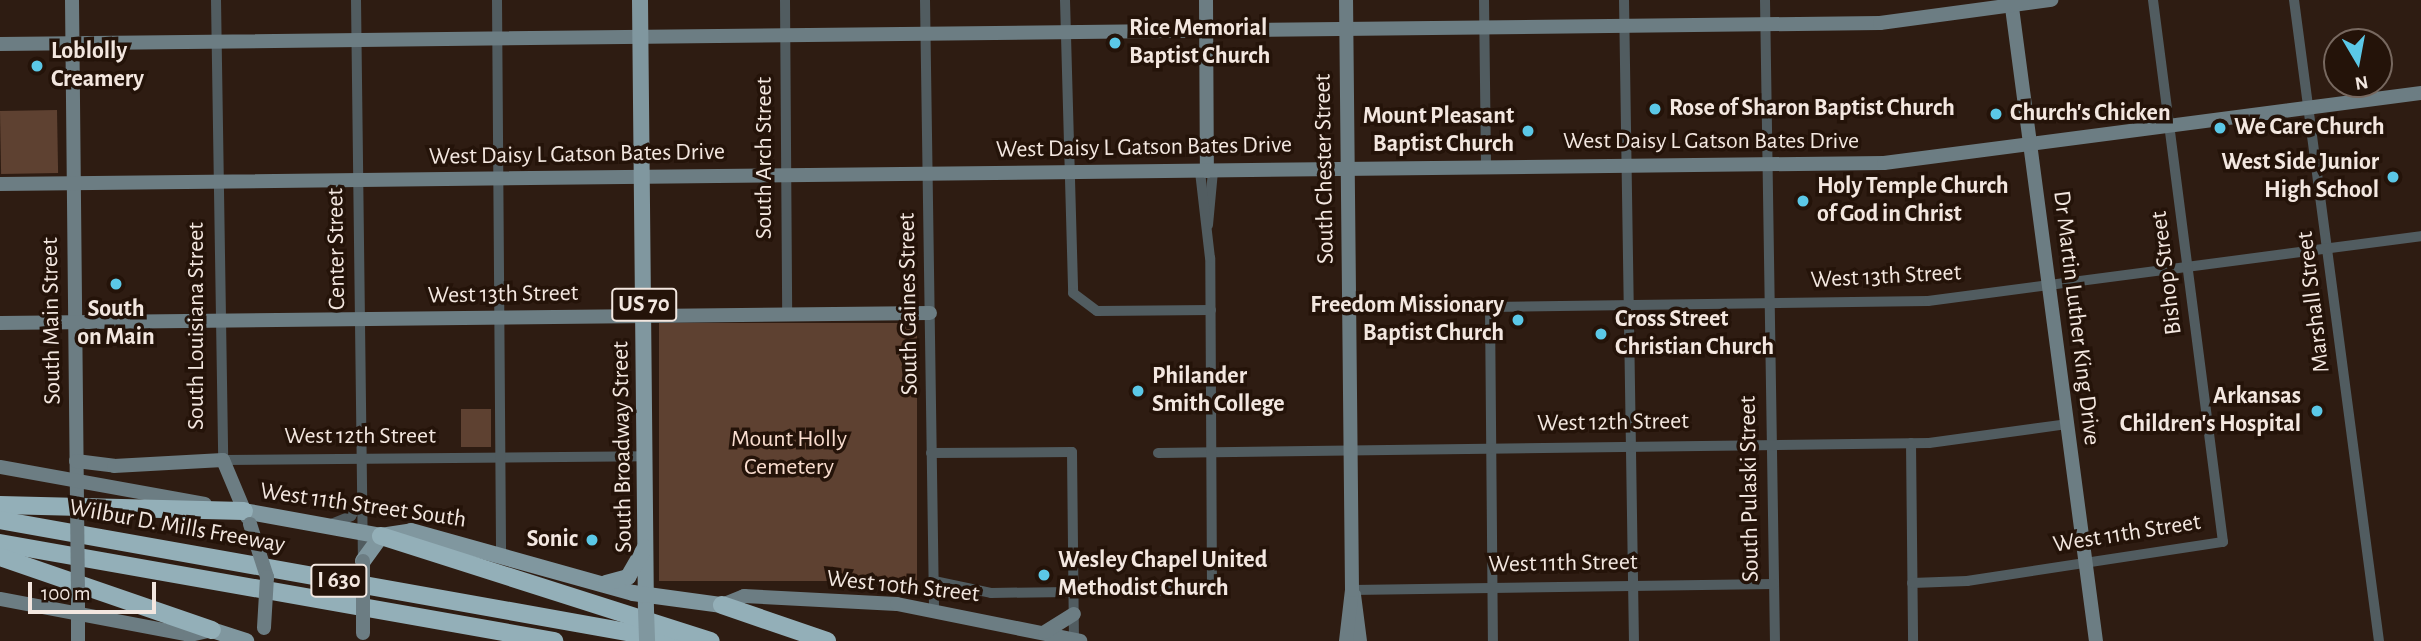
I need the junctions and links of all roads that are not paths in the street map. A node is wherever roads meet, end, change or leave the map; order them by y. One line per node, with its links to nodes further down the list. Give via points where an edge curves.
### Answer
1 (72, 0): 31 (street, South Main Street)
2 (216, 0): 29 (street, South Louisiana Street)
3 (356, 0): 28 (street, Center Street)
4 (497, 0): 27 (street)
5 (640, 0): 26 (main road, South Broadway Street / US 70)
6 (785, 0): 25 (street, South Arch Street)
7 (925, 0): 24 (street, South Gaines Street)
8 (1065, 0): 23 (street)
9 (1206, 0): 22 (street)
10 (1346, 0): 21 (street, South Chester Street)
11 (1484, 0): 20 (street)
12 (1624, 0): 18 (street)
13 (1765, 0): 19 (street, South Pulaski Street)
14 (2051, 0): 17 (street)
15 (2153, 0): 34 (street, Bishop Street)
16 (2294, 0): 33 (street, Marshall Street)
17 (2012, 2): 19 (street, via 1880,23); 35 (street, Dr Martin Luther King Drive)
18 (1625, 24): 19 (street); 20 (street); 37 (street)
19 (1765, 24): 36 (street, South Pulaski Street)
20 (1484, 26): 21 (street); 38 (street)
21 (1347, 29): 22 (street); 39 (street, South Chester Street)
22 (1206, 30): 23 (street); 41 (street)
23 (1066, 32): 24 (street); 40 (street)
24 (925, 33): 25 (street); 42 (street, South Gaines Street)
25 (785, 34): 26 (street); 44 (street, South Arch Street)
26 (641, 36): 27 (street); 43 (main road, South Broadway Street / US 70)
27 (497, 39): 28 (street); 45 (street)
28 (357, 40): 29 (street); 46 (street, Center Street)
29 (217, 42): 31 (street); 47 (street, South Louisiana Street)
30 (0, 44): 31 (street)
31 (72, 44): 48 (street, South Main Street)
32 (2421, 93): 33 (street, West Daisy L Gatson Bates Drive)
33 (2309, 108): 34 (street, West Daisy L Gatson Bates Drive); 51 (street, Marshall Street)
34 (2168, 128): 35 (street, West Daisy L Gatson Bates Drive); 52 (street, Bishop Street)
35 (2031, 146): 36 (street, West Daisy L Gatson Bates Drive, via 1900,163); 53 (street, Dr Martin Luther King Drive)
36 (1768, 164): 37 (street, West Daisy L Gatson Bates Drive); 54 (street, South Pulaski Street)
37 (1626, 165): 38 (street, West Daisy L Gatson Bates Drive); 55 (street)
38 (1486, 166): 39 (street, West Daisy L Gatson Bates Drive)
39 (1348, 169): 41 (street, West Daisy L Gatson Bates Drive); 57 (street, South Chester Street)
40 (1068, 171): 41 (street, West Daisy L Gatson Bates Drive); 42 (street, West Daisy L Gatson Bates Drive); 58 (street, via 1070,279 1077,299 1097,311)
41 (1206, 171): 58 (street)
42 (928, 173): 44 (street, West Daisy L Gatson Bates Drive); 59 (street, South Gaines Street)
43 (643, 176): 44 (street, West Daisy L Gatson Bates Drive); 45 (street, West Daisy L Gatson Bates Drive); 61 (main road, South Broadway Street / US 70)
44 (787, 176): 60 (street, South Arch Street)
45 (498, 178): 46 (street, West Daisy L Gatson Bates Drive); 62 (street)
46 (358, 180): 47 (street, West Daisy L Gatson Bates Drive); 63 (street, Center Street)
47 (219, 181): 48 (street, West Daisy L Gatson Bates Drive); 64 (street, South Louisiana Street)
48 (74, 182): 49 (street, West Daisy L Gatson Bates Drive); 66 (street, South Main Street)
49 (0, 184)
50 (2421, 236): 51 (street, West 13th Street)
51 (2329, 249): 52 (street, West 13th Street); 133 (street, Marshall Street)
52 (2188, 267): 53 (street, West 13th Street); 90 (street, Bishop Street)
53 (2050, 285): 54 (street, West 13th Street, via 1916,302); 67 (street, Dr Martin Luther King Drive)
54 (1771, 304): 55 (street, West 13th Street); 70 (street, South Pulaski Street)
55 (1628, 305): 56 (street, West 13th Street); 69 (street)
56 (1490, 307): 57 (street, West 13th Street); 71 (street)
57 (1350, 309): 72 (street, South Chester Street)
58 (1211, 310): 73 (street)
59 (930, 313): 60 (street, West 13th Street); 74 (street, South Gaines Street)
60 (787, 315): 61 (street, West 13th Street)
61 (644, 318): 62 (street, West 13th Street); 76 (main road, South Broadway Street / US 70)
62 (500, 319): 63 (street, West 13th Street); 77 (street)
63 (360, 320): 64 (street, West 13th Street); 79 (street, Center Street)
64 (220, 322): 66 (street, West 13th Street); 78 (street, South Louisiana Street)
65 (0, 323): 66 (street, West 13th Street)
66 (76, 324): 80 (street, South Main Street)
67 (2067, 424): 68 (street, West 12th Street); 96 (street, Dr Martin Luther King Drive)
68 (1911, 443): 70 (street, West 12th Street); 99 (street)
69 (1631, 444): 70 (street, West 12th Street); 71 (street, West 12th Street); 101 (street)
70 (1771, 444): 100 (street, South Pulaski Street)
71 (1490, 447): 72 (street, West 12th Street); 102 (street)
72 (1351, 448): 73 (street, West 12th Street); 103 (street, South Chester Street)
73 (1211, 451): 75 (street, West 12th Street); 104 (street, via 1212,590)
74 (931, 453): 97 (street, South Gaines Street); 104 (street, via 1072,452)
75 (1158, 453)
76 (646, 456): 77 (street, West 12th Street); 92 (main road, South Broadway Street / US 70)
77 (500, 458): 79 (street, West 12th Street); 93 (street)
78 (223, 460): 79 (street, West 12th Street); 80 (street, West 12th Street, via 151,466); 85 (street, South Louisiana Street)
79 (361, 460): 83 (street, Center Street)
80 (76, 461): 82 (street, South Main Street)
81 (0, 467): 82 (street, West 11th Street South)
82 (77, 480): 85 (street, West 11th Street South); 112 (street, South Main Street, bridge)
83 (362, 498): 87 (street, via 351,516); 88 (street, Center Street)
84 (0, 505): 85 (highway)
85 (247, 518): 87 (main road, West 11th Street South); 116 (street, South Louisiana Street, bridge, via 267,577)
86 (0, 520): 122 (highway, Wilbur D. Mills Freeway / I 630)
87 (328, 525): 88 (main road, West 11th Street South)
88 (359, 530): 89 (main road, West 11th Street South); 95 (street, Center Street)
89 (381, 536): 93 (main road, West 11th Street South, via 411,531); 95 (main road); 123 (highway)
90 (2223, 542): 96 (street, West 11th Street)
91 (0, 544): 120 (highway, Wilbur D. Mills Freeway / I 630)
92 (646, 546): 98 (main road, via 628,578); 106 (main road, South Broadway Street / US 70)
93 (501, 551): 98 (main road, West 11th Street South)
94 (0, 557): 114 (highway)
95 (363, 561): 117 (street, Center Street, bridge)
96 (2086, 564): 99 (street, West 11th Street); 132 (street, Dr Martin Luther King Drive)
97 (934, 581): 104 (street, via 976,593); 110 (street, South Gaines Street)
98 (600, 583): 106 (main road, West 11th Street South)
99 (1912, 583): 131 (street)
100 (1774, 584): 101 (street, West 11th Street); 130 (street, South Pulaski Street)
101 (1634, 586): 102 (street, West 11th Street); 129 (street)
102 (1492, 588): 103 (street, West 11th Street); 128 (street)
103 (1352, 590): 126 (street, South Chester Street); 127 (street, South Chester Street)
104 (1073, 592): 111 (street)
105 (0, 599): 107 (street)
106 (646, 603): 108 (main road, West 11th Street South); 121 (main road, South Broadway Street / US 70, bridge)
107 (19, 604): 109 (street); 112 (street)
108 (722, 605): 110 (street, West 10th Street, via 744,596); 124 (highway)
109 (0, 606)
110 (934, 608): 115 (street, West 10th Street)
111 (1074, 614): 115 (street); 125 (street)
112 (78, 616): 113 (street); 118 (street, South Main Street)
113 (107, 619): 114 (street, via 190,635); 118 (street)
114 (212, 630): 119 (main road)
115 (1045, 632): 125 (street, West 10th Street)
116 (262, 634)
117 (363, 637)
118 (78, 639)
119 (246, 641)
120 (554, 641)
121 (647, 641)
122 (677, 641)
123 (711, 641)
124 (827, 641)
125 (1076, 641)
126 (1346, 641)
127 (1360, 641)
128 (1493, 641)
129 (1634, 641)
130 (1774, 641)
131 (1913, 641)
132 (2096, 641)
133 (2379, 641)

